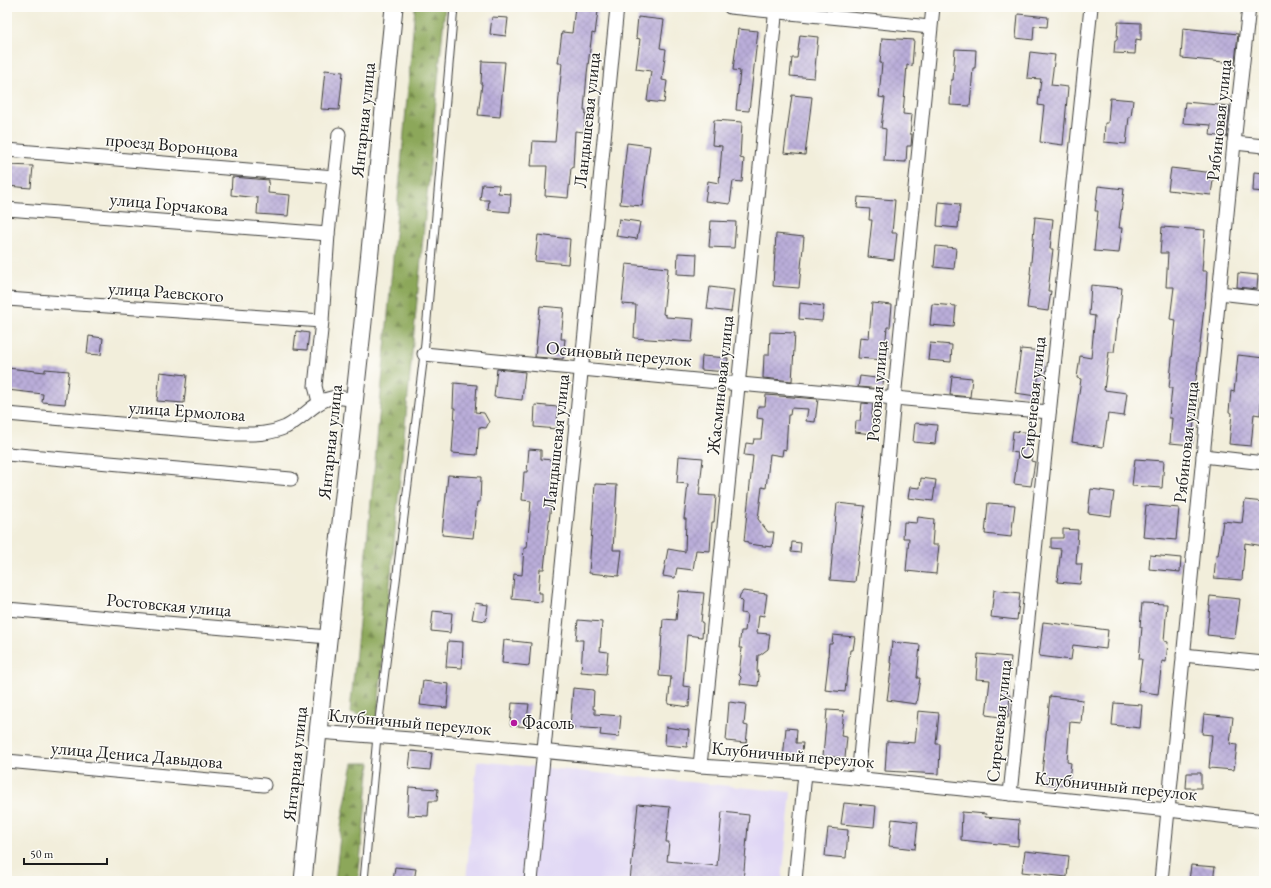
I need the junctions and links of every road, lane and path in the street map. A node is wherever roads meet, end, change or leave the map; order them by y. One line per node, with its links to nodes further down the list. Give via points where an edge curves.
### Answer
1 (394, 7): 25 (street, Янтарная улица)
2 (454, 7): 21 (lane)
3 (617, 7): 22 (street, Ландышевая улица)
4 (730, 7): 8 (street)
5 (933, 7): 9 (street, Розовая улица)
6 (1091, 7): 27 (street, Сиреневая улица)
7 (1249, 7): 11 (street, Рябиновая улица)
8 (776, 9): 9 (street); 23 (street, Жасминовая улица)
9 (930, 27): 24 (street, Розовая улица)
10 (339, 134): 14 (street)
11 (1234, 143): 12 (street); 17 (street, Рябиновая улица)
12 (1264, 146)
13 (7, 150): 14 (street, проезд Воронцова)
14 (335, 177): 16 (street)
15 (7, 209): 16 (street, улица Горчакова)
16 (328, 234): 20 (street)
17 (1220, 293): 18 (street); 30 (street, Рябиновая улица)
18 (1264, 298)
19 (7, 299): 20 (street, улица Раевского)
20 (322, 321): 26 (street, via 315,386)
21 (424, 354): 22 (street, Осиновый переулок); 38 (lane)
22 (581, 369): 23 (street, Осиновый переулок); 39 (street, Ландышевая улица)
23 (739, 383): 24 (street, Осиновый переулок); 41 (street, Жасминовая улица)
24 (894, 399): 27 (street, Осиновый переулок); 43 (street, Розовая улица)
25 (354, 401): 26 (street, улица Ермолова, via 337,397); 34 (street, Янтарная улица)
26 (319, 402): 28 (street, улица Ермолова, via 286,426 264,434 234,434)
27 (1049, 412): 45 (street, Сиреневая улица)
28 (7, 414)
29 (7, 454): 32 (street)
30 (1203, 456): 31 (street); 35 (street, Рябиновая улица)
31 (1264, 463)
32 (291, 479)
33 (7, 609): 34 (street, Ростовская улица)
34 (328, 637): 37 (street, Янтарная улица)
35 (1183, 654): 36 (street); 46 (street, Рябиновая улица)
36 (1264, 663)
37 (318, 732): 38 (street, Клубничный переулок); 48 (street, Янтарная улица)
38 (377, 736): 39 (street, Клубничный переулок); 49 (lane)
39 (543, 752): 41 (street, Клубничный переулок); 50 (street, Ландышевая улица)
40 (7, 761): 44 (street, улица Дениса Давыдова)
41 (700, 766): 42 (street, Клубничный переулок)
42 (805, 773): 43 (street, Клубничный переулок); 51 (street)
43 (858, 778): 45 (street, Клубничный переулок)
44 (264, 784)
45 (1010, 794): 46 (street, Клубничный переулок)
46 (1168, 810): 47 (street, Клубничный переулок); 52 (street, Рябиновая улица)
47 (1264, 821)
48 (303, 881)
49 (364, 881)
50 (531, 881)
51 (795, 881)
52 (1161, 881)

